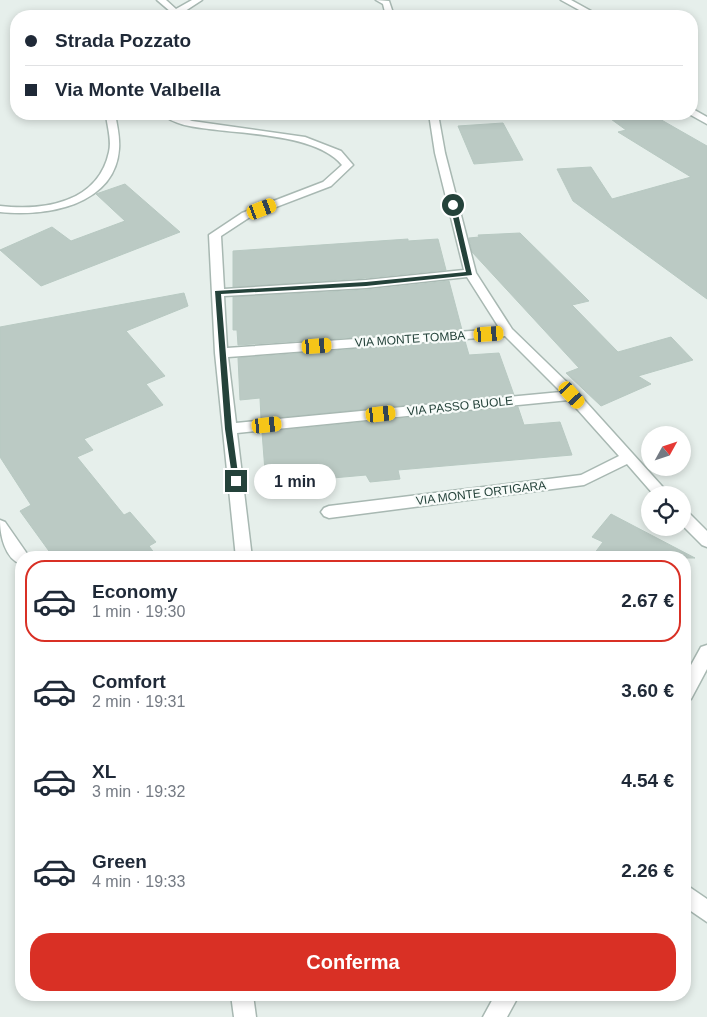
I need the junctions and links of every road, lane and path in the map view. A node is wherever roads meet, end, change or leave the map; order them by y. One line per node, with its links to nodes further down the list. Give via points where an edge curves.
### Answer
1 (161, 0): 5 (street)
2 (198, 0): 6 (street)
3 (380, 0): 7 (street, via 386,3)
4 (565, 0): 8 (street)
5 (169, 10)
6 (181, 10)
7 (388, 10)
8 (584, 10)
9 (111, 120): 12 (street, via 114,152 104,177 84,199 52,209 20,213)
10 (181, 120): 14 (street, via 190,124 302,139 338,152 348,165 327,184 246,215 214,235)
11 (435, 120): 13 (street)
12 (0, 209)
13 (470, 274): 14 (street); 15 (street)
14 (217, 293): 16 (street)
15 (508, 332): 16 (street, VIA MONTE TOMBA); 17 (street)
16 (222, 353): 18 (street)
17 (572, 395): 18 (street, VIA PASSO BUOLE); 19 (street)
18 (229, 429): 26 (street)
19 (627, 458): 20 (street); 21 (street, VIA MONTE ORTIGARA, via 584,480)
20 (654, 486)
21 (329, 512)
22 (691, 524): 24 (street)
23 (0, 526): 25 (street)
24 (707, 541)
25 (17, 551)
26 (243, 551)
27 (707, 652): 28 (street)
28 (691, 682)
29 (691, 899): 30 (street)
30 (707, 912)
31 (243, 1001): 33 (street)
32 (504, 1001): 34 (street)
33 (245, 1017)
34 (494, 1017)

